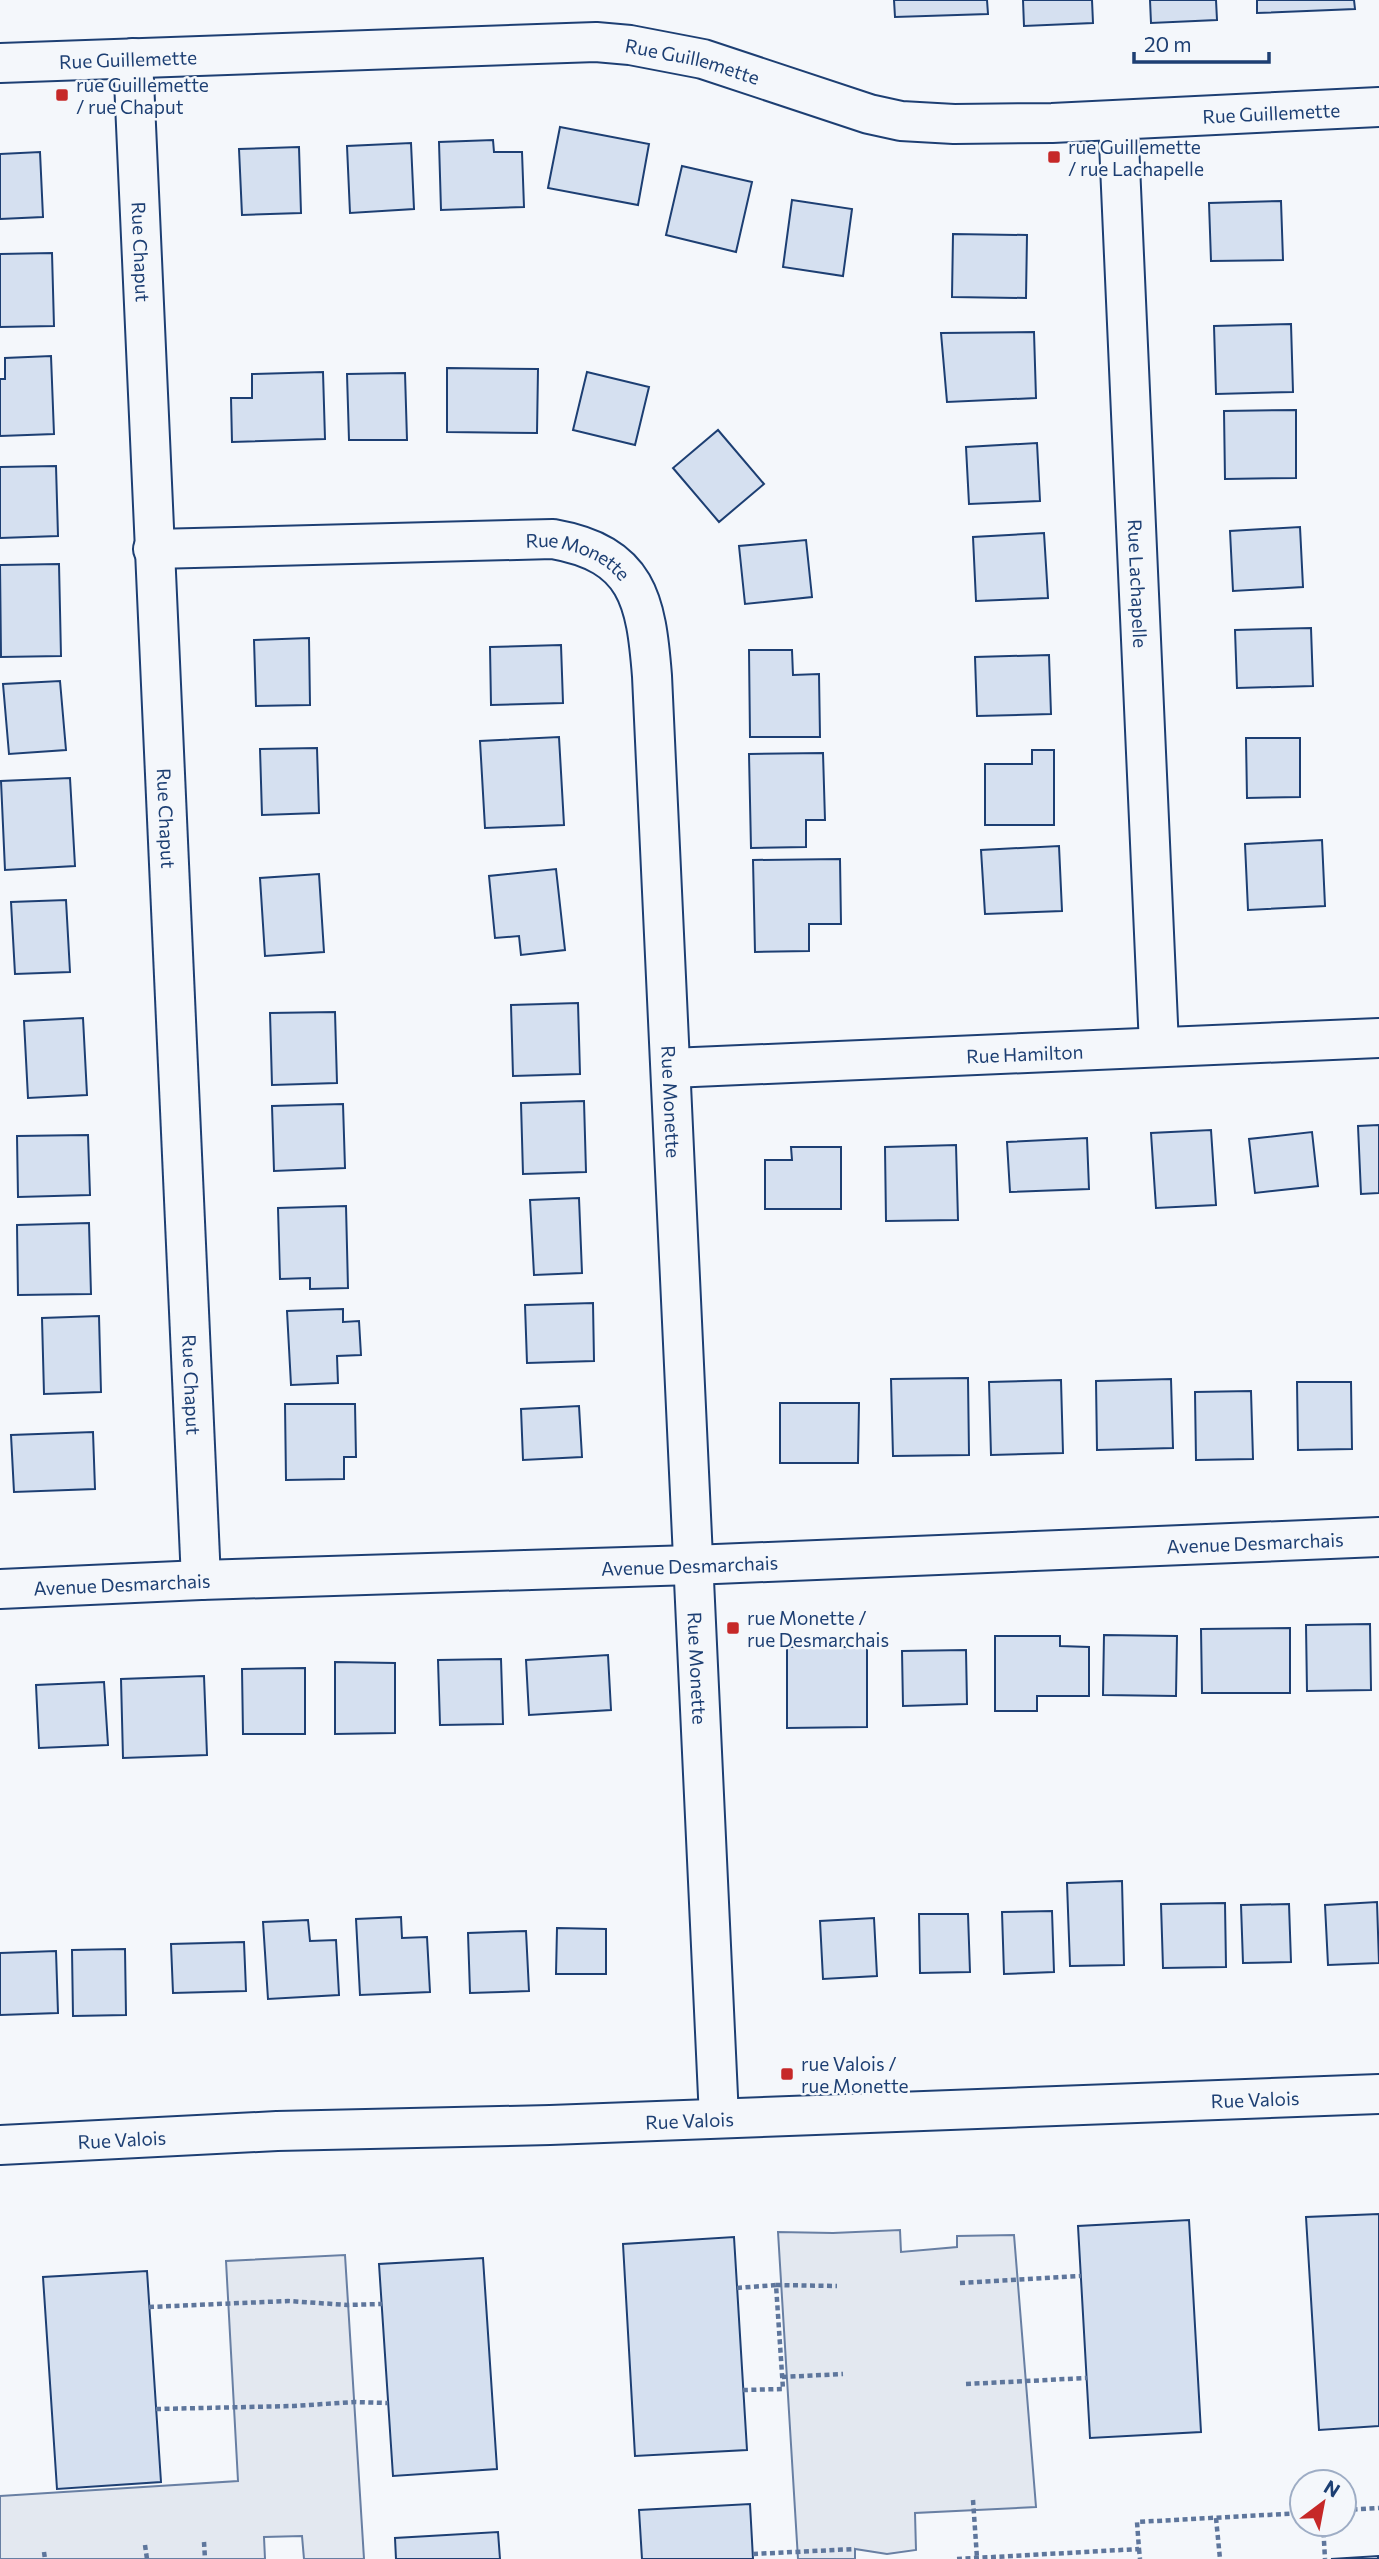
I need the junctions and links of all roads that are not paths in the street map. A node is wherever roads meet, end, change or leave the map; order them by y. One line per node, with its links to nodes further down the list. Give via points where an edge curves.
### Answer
1 (133, 58): 2 (street, Rue Guillemette); 4 (street, Rue Guillemette, via 619,44 703,60 901,121 978,125); 5 (street, Rue Chaput)
2 (0, 63)
3 (1379, 107): 4 (street, Rue Guillemette)
4 (1118, 120): 7 (street, Rue Lachapelle)
5 (153, 548): 8 (street, Rue Monette, via 534,538 585,547 614,563 637,592 649,631); 11 (street, Rue Chaput)
6 (1379, 1038): 7 (street, Rue Hamilton)
7 (1159, 1046): 8 (street, Rue Hamilton)
8 (671, 1068): 10 (street, Rue Monette)
9 (1379, 1537): 10 (street, Avenue Desmarchais)
10 (692, 1564): 11 (street, Avenue Desmarchais); 14 (street, Rue Monette)
11 (201, 1580): 12 (street, Avenue Desmarchais)
12 (0, 1589)
13 (1379, 2094): 14 (street, Rue Valois)
14 (719, 2118): 15 (street, Rue Valois, via 277,2131)
15 (0, 2145)

